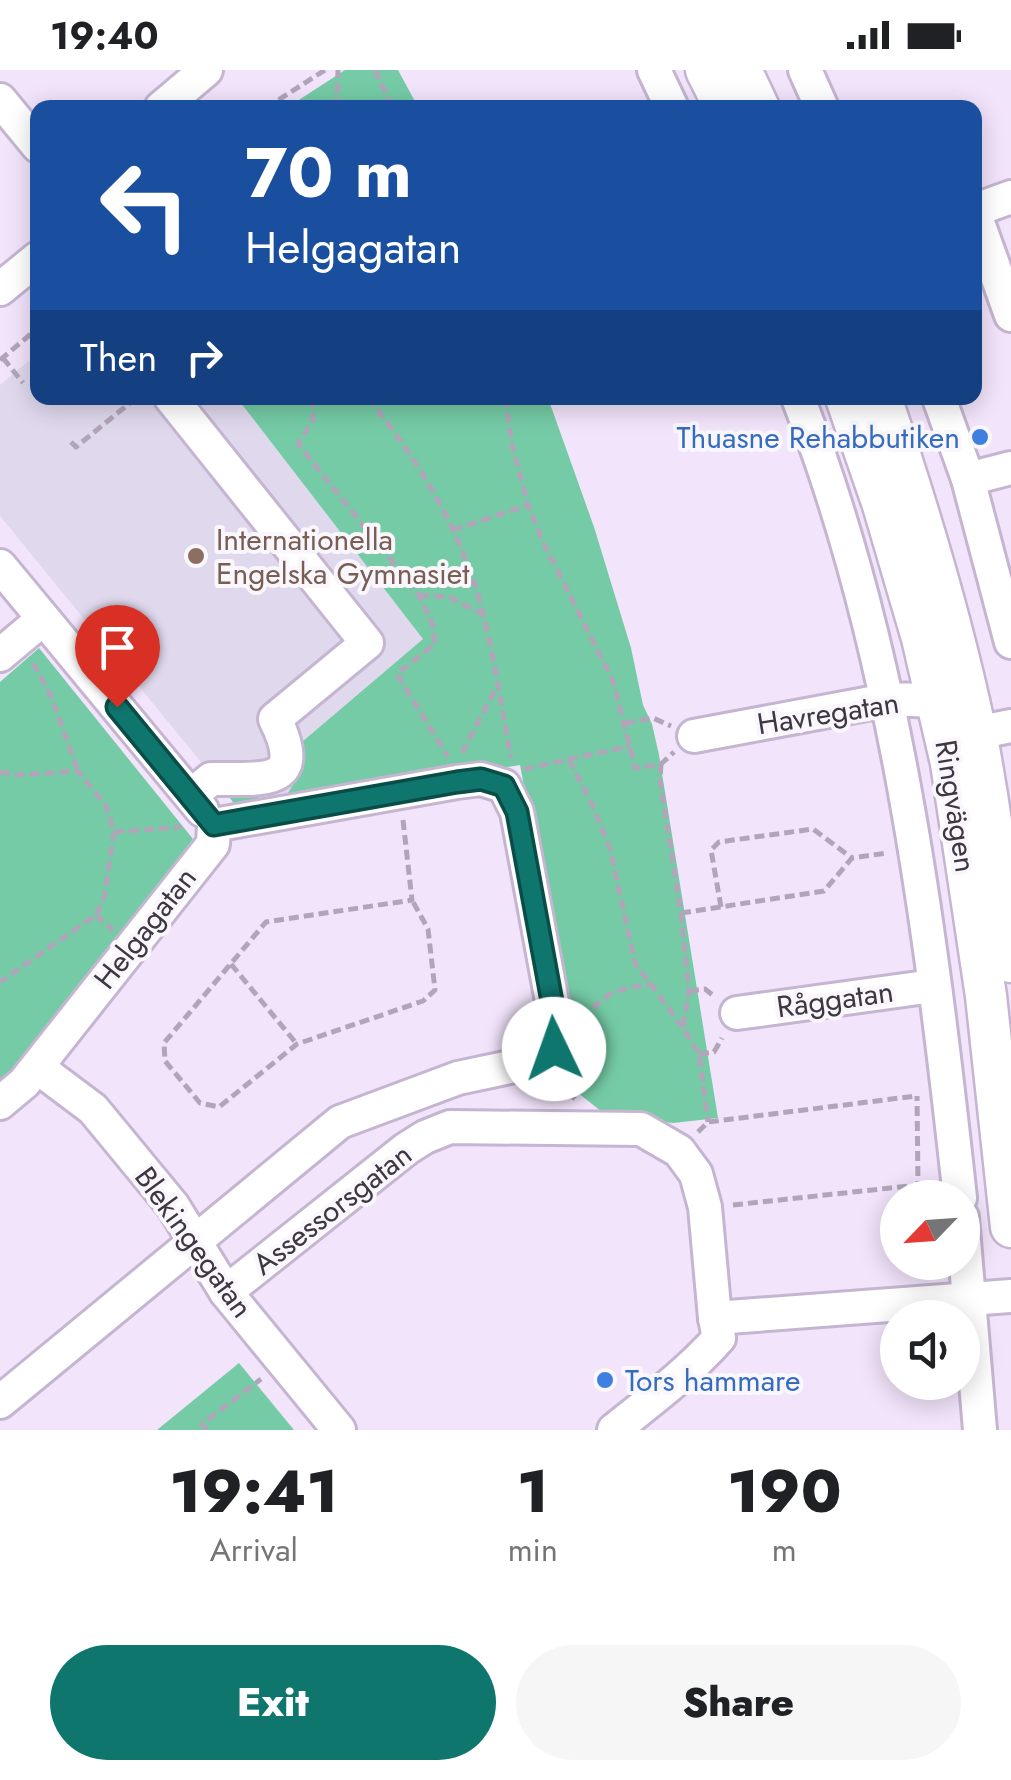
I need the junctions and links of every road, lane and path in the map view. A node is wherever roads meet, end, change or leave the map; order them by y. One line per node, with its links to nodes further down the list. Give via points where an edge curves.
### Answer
1 (206, 70): 10 (street)
2 (326, 70): 11 (path)
3 (338, 70): 12 (path)
4 (375, 70): 13 (path)
5 (654, 70): 14 (street)
6 (706, 70): 15 (main road)
7 (741, 70): 16 (main road)
8 (805, 70): 17 (street)
9 (0, 100): 18 (street)
10 (170, 100)
11 (279, 100)
12 (337, 100)
13 (389, 100)
14 (668, 100)
15 (721, 100)
16 (755, 100)
17 (818, 100)
18 (30, 136)
19 (1011, 197): 20 (street)
20 (982, 209)
21 (982, 232): 24 (street)
22 (30, 264): 23 (street)
23 (0, 288)
24 (1011, 316)
25 (30, 335): 26 (path)
26 (1, 359): 27 (path)
27 (23, 384)
28 (127, 405): 37 (path, via 76,447)
29 (176, 405): 61 (street, via 367,642 276,719 286,751 279,774 259,781 211,779)
30 (313, 405): 43 (path, via 314,420 298,444)
31 (373, 405): 41 (path, via 429,482)
32 (506, 405): 40 (path)
33 (800, 405): 48 (street, Ringvägen, via 846,536)
34 (848, 405): 49 (main road, Ringvägen)
35 (883, 405): 52 (main road, Ringvägen)
36 (942, 405): 39 (street)
37 (71, 442)
38 (1011, 468): 39 (street)
39 (968, 479): 46 (street)
40 (528, 505): 41 (path); 51 (path, via 613,681)
41 (454, 530): 44 (path)
42 (0, 566): 45 (street)
43 (418, 596): 44 (path, via 448,597); 47 (path, via 436,644 398,674 454,767)
44 (484, 615): 47 (path)
45 (21, 638): 57 (path); 61 (street)
46 (1011, 642)
47 (497, 685): 58 (path)
48 (887, 700): 49 (street, Havregatan); 53 (street, Havregatan); 64 (street, Ringvägen)
49 (937, 702): 52 (street, Havregatan); 87 (main road, Ringvägen, via 986,996)
50 (652, 718): 51 (path)
51 (626, 723): 54 (path)
52 (993, 729): 69 (main road, Ringvägen)
53 (694, 736)
54 (630, 746): 55 (path); 68 (path, via 635,768 661,764)
55 (569, 760): 56 (path); 72 (path, via 610,849 636,963)
56 (546, 766)
57 (78, 770): 59 (path); 63 (path, via 106,806)
58 (514, 771)
59 (0, 772)
60 (399, 792): 62 (street); 66 (path); 88 (street, Assessorsgatan, via 481,779 504,786 517,812 558,1034 554,1049 543,1060 458,1078 340,1122)
61 (190, 796): 62 (street)
62 (214, 825): 63 (path); 79 (street, Helgagatan, via 212,844)
63 (114, 832): 71 (path, via 96,915)
64 (914, 850): 65 (path); 73 (street, Ringvägen)
65 (852, 858): 67 (path, via 824,891); 67 (path, via 813,829 719,842 710,850)
66 (412, 900): 70 (path, via 266,922); 77 (path, via 428,929 434,990 423,1001)
67 (721, 907): 68 (path)
68 (681, 913): 76 (path, via 689,990)
69 (1011, 962)
70 (231, 964): 77 (path); 77 (path, via 164,1043 165,1060 200,1103 218,1107)
71 (0, 982)
72 (652, 984): 75 (path, via 606,996); 76 (path)
73 (933, 986): 74 (street, Råggatan); 80 (street, Ringvägen)
74 (737, 1013)
75 (586, 1028)
76 (683, 1028): 83 (path, via 698,1054)
77 (297, 1044)
78 (585, 1046): 81 (path, via 580,1070 552,1076)
79 (37, 1067): 82 (street, Helgagatan); 88 (street, Blekingegatan, via 93,1109 174,1206)
80 (933, 1094): 83 (path); 85 (street, Ringvägen); 86 (path, via 918,1185)
81 (578, 1102)
82 (0, 1104)
83 (708, 1122): 84 (path)
84 (679, 1150): 86 (street, via 696,1174); 90 (street, Assessorsgatan, via 641,1130 450,1127 406,1149)
85 (955, 1180)
86 (704, 1207): 93 (street)
87 (1011, 1227)
88 (194, 1241): 90 (street, Blekingegatan); 95 (street, Assessorsgatan)
89 (970, 1280): 92 (street)
90 (226, 1292): 98 (street, Blekingegatan)
91 (1011, 1296): 92 (street)
92 (972, 1298): 93 (street); 100 (street)
93 (716, 1318): 99 (street, via 719,1338 712,1346)
94 (262, 1378): 96 (path)
95 (0, 1402)
96 (204, 1427): 97 (path)
97 (194, 1430)
98 (340, 1430)
99 (614, 1430)
100 (980, 1430)

